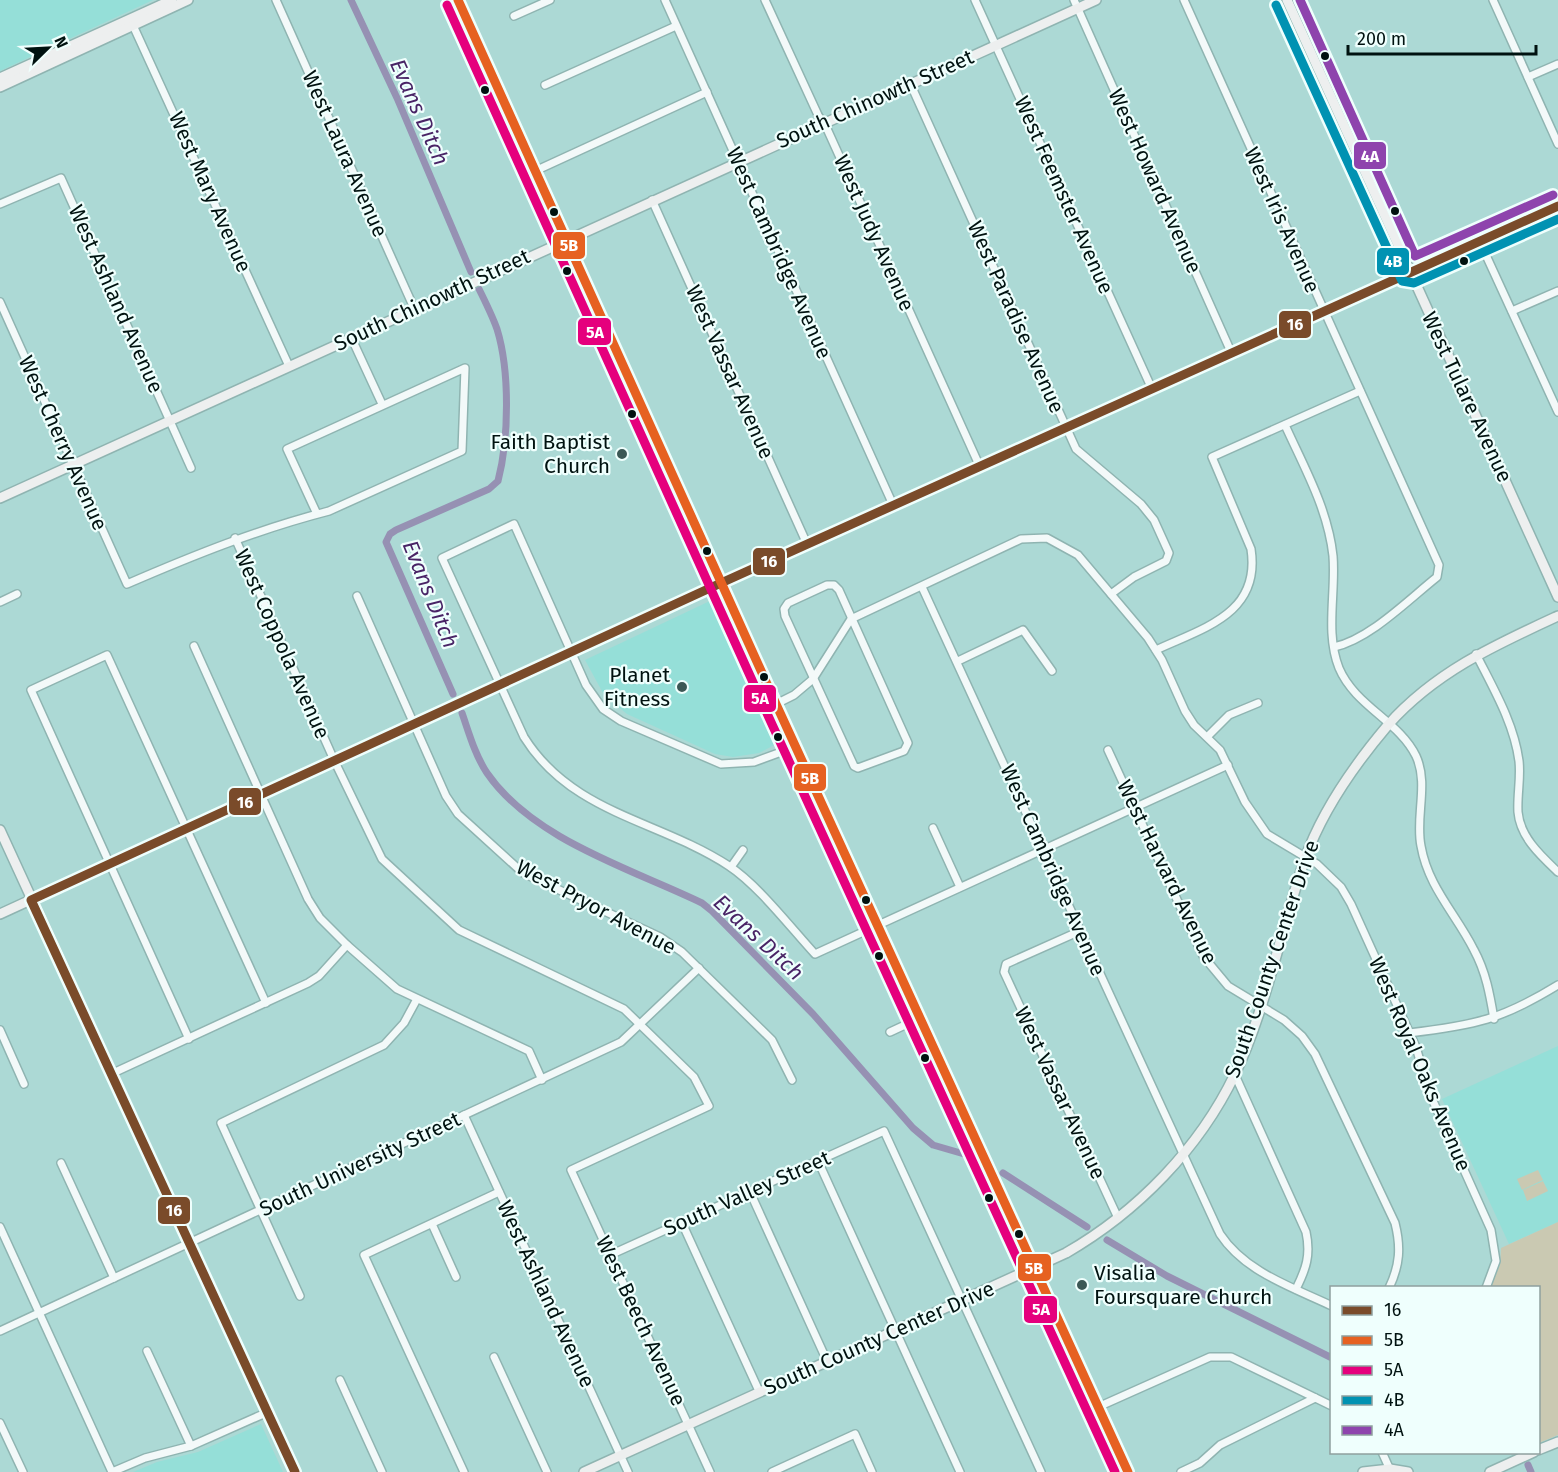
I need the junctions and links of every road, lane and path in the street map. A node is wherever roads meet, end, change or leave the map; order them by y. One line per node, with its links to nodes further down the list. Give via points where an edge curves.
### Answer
1 (172, 0): 15 (street)
2 (188, 0): 15 (street)
3 (276, 0): 37 (street, West Laura Avenue)
4 (459, 0): 28 (street)
5 (550, 0): 14 (street)
6 (665, 0): 16 (street, West Cambridge Avenue)
7 (765, 0): 25 (street, West Judy Avenue)
8 (975, 0): 17 (street, West Feemster Avenue)
9 (1095, 0): 13 (street, South Chinowth Street)
10 (1184, 0): 38 (street, West Iris Avenue)
11 (1287, 0): 34 (street, West Tulare Avenue)
12 (1493, 0): 19 (street)
13 (1076, 4): 17 (street, South Chinowth Street); 41 (street, West Howard Avenue)
14 (514, 16)
15 (132, 22): 20 (street); 23 (street); 42 (street, West Mary Avenue)
16 (676, 26): 22 (street); 24 (street, West Cambridge Avenue)
17 (996, 45): 21 (street, South Chinowth Street); 43 (street, West Feemster Avenue)
18 (1558, 64): 19 (street)
19 (1528, 77): 26 (street)
20 (0, 78)
21 (910, 83): 25 (street, South Chinowth Street); 49 (street, West Paradise Avenue)
22 (545, 85)
23 (0, 87)
24 (707, 92): 27 (street, West Cambridge Avenue); 28 (street)
25 (823, 123): 27 (street, South Chinowth Street); 51 (street, West Judy Avenue)
26 (1558, 144)
27 (738, 161): 29 (street, South Chinowth Street); 54 (street, West Cambridge Avenue)
28 (535, 171): 32 (street)
29 (652, 200): 32 (street, South Chinowth Street); 57 (street, West Vassar Avenue)
30 (0, 204): 47 (street, West Ashland Avenue, via 61,178)
31 (1558, 206): 33 (street)
32 (566, 238): 37 (street, South Chinowth Street); 58 (street)
33 (1479, 240): 34 (street); 39 (street)
34 (1409, 272): 38 (street); 63 (street, West Tulare Avenue)
35 (1558, 291): 39 (street)
36 (0, 302): 50 (street, West Cherry Avenue)
37 (414, 308): 40 (street, South Chinowth Street)
38 (1323, 311): 41 (street); 44 (street, West Iris Avenue)
39 (1512, 311): 46 (street)
40 (351, 337): 42 (street, South Chinowth Street); 45 (street)
41 (1232, 354): 43 (street)
42 (289, 366): 47 (street, South Chinowth Street)
43 (1152, 390): 49 (street)
44 (1360, 391): 48 (street); 68 (street, West Iris Avenue, via 1440,571 1361,636)
45 (382, 405): 55 (street, via 287,449); 55 (street, via 465,368 462,451)
46 (1558, 411)
47 (170, 420): 50 (street, South Chinowth Street); 52 (street, West Ashland Avenue)
48 (1285, 424): 68 (street, via 1318,496 1329,533 1334,576); 69 (street, via 1212,457 1251,549 1249,586 1232,612 1219,621)
49 (1066, 429): 51 (street); 61 (street, West Paradise Avenue, via 1083,457 1150,514 1170,558 1134,576)
50 (73, 464): 53 (street, South Chinowth Street); 56 (street, West Cherry Avenue, via 127,584)
51 (980, 467): 54 (street)
52 (191, 468)
53 (0, 498)
54 (894, 507): 57 (street)
55 (317, 514): 56 (street)
56 (235, 538): 83 (street, West Coppola Avenue)
57 (807, 544): 58 (street)
58 (721, 583): 70 (street); 77 (street)
59 (922, 587): 61 (street, West Royal Oaks Avenue, via 1021,538 1047,538 1078,555); 66 (street); 72 (street, West Cambridge Avenue)
60 (17, 594): 64 (street)
61 (1111, 594): 69 (street, West Royal Oaks Avenue)
62 (357, 596): 78 (street, West Pryor Avenue)
63 (1558, 597)
64 (0, 602)
65 (1558, 616): 71 (street, South County Center Drive)
66 (851, 618): 74 (street); 74 (street, via 834,585 791,601 784,609); 74 (street, via 906,736 904,751 868,766 854,766)
67 (194, 646): 85 (street)
68 (1334, 647): 79 (street, via 1348,686)
69 (1156, 650): 80 (street, West Royal Oaks Avenue, via 1185,711)
70 (572, 652): 75 (street); 75 (street, via 514,524 442,558); 81 (street, via 603,709 708,760 733,765 754,762)
71 (1476, 654): 79 (street, South County Center Drive, via 1439,679); 95 (street, via 1508,720 1519,761 1518,814 1523,829 1533,847)
72 (958, 661): 73 (street, via 1023,630); 91 (street, West Cambridge Avenue)
73 (1052, 671)
74 (813, 679): 77 (street)
75 (499, 684): 78 (street); 94 (street, via 536,758 563,783 590,800)
76 (1258, 702): 80 (street, via 1230,715)
77 (776, 704): 81 (street)
78 (414, 724): 83 (street); 102 (street, West Pryor Avenue, via 452,806 508,861 537,880 660,937)
79 (1389, 725): 92 (street, South County Center Drive, via 1337,795); 108 (street, via 1408,745 1420,768 1419,821 1424,862 1441,900 1474,948)
80 (1208, 736): 84 (street, West Royal Oaks Avenue)
81 (795, 747): 99 (street)
82 (1108, 750): 86 (street, West Harvard Avenue)
83 (334, 760): 85 (street); 109 (street, West Coppola Avenue, via 382,859 452,924 616,1004)
84 (1228, 765): 86 (street); 92 (street, West Royal Oaks Avenue, via 1245,802 1267,834)
85 (260, 794): 88 (street); 101 (street, via 314,909)
86 (1134, 808): 91 (street); 106 (street, West Harvard Avenue, via 1203,956 1228,986)
87 (933, 828): 96 (street)
88 (185, 829): 93 (street); 93 (street, via 107,656 31,690); 105 (street)
89 (0, 830): 97 (street)
90 (743, 850): 94 (street)
91 (1043, 850): 96 (street); 100 (street, West Cambridge Avenue)
92 (1306, 858): 106 (street, South County Center Drive); 112 (street, West Royal Oaks Avenue, via 1341,887)
93 (109, 864): 97 (street); 113 (street)
94 (731, 867): 99 (street, via 815,954)
95 (1558, 872)
96 (960, 887): 99 (street)
97 (31, 900): 98 (street); 114 (street)
98 (0, 914)
99 (877, 925): 107 (street)
100 (1080, 931): 120 (street, West Cambridge Avenue); 127 (street, West Vassar Avenue, via 1004,967)
101 (347, 945): 104 (street, via 386,981); 105 (street, via 320,976)
102 (699, 968): 109 (street, South University Street); 117 (street, West Pryor Avenue, via 772,1040)
103 (1558, 985): 108 (street)
104 (417, 999): 116 (street, via 529,1051); 126 (street, via 404,1023 384,1045 221,1123)
105 (266, 1003): 113 (street)
106 (1259, 1006): 115 (street, South County Center Drive); 136 (street, West Harvard Avenue, via 1284,1020 1315,1054 1395,1223 1399,1256)
107 (920, 1018): 111 (street); 133 (street)
108 (1494, 1019): 112 (street)
109 (642, 1025): 116 (street, South University Street, via 621,1042); 123 (street, West Coppola Avenue, via 694,1077 709,1106)
110 (0, 1030): 118 (street)
111 (890, 1032)
112 (1409, 1033): 137 (street, West Royal Oaks Avenue, via 1429,1092 1491,1230 1496,1260)
113 (189, 1039): 114 (street)
114 (111, 1074): 131 (street)
115 (1234, 1075): 120 (street, South County Center Drive); 138 (street, via 1306,1232 1308,1264)
116 (542, 1080): 119 (street, South University Street)
117 (792, 1080)
118 (24, 1084)
119 (464, 1115): 124 (street, West Ashland Avenue); 126 (street, South University Street)
120 (1182, 1154): 127 (street, South County Center Drive); 138 (street, West Cambridge Avenue, via 1230,1249 1244,1261)
121 (818, 1161): 125 (street, South Valley Street); 140 (street, South Valley Street, via 885,1131); 143 (street)
122 (61, 1163): 135 (street)
123 (571, 1170): 132 (street, West Beech Avenue)
124 (499, 1192): 129 (street); 161 (street, West Ashland Avenue)
125 (750, 1192): 128 (street, South Valley Street); 147 (street)
126 (262, 1211): 131 (street, South University Street); 139 (street)
127 (1118, 1218): 133 (street, South County Center Drive, via 1092,1238)
128 (682, 1223): 132 (street, South Valley Street); 149 (street)
129 (432, 1224): 134 (street); 167 (street, via 364,1255)
130 (0, 1227): 142 (street)
131 (191, 1244): 135 (street, South University Street); 153 (street)
132 (610, 1255): 155 (street, West Beech Avenue)
133 (1034, 1268): 140 (street, South County Center Drive); 152 (street)
134 (456, 1277)
135 (114, 1278): 142 (street, South University Street)
136 (1389, 1286)
137 (1485, 1286)
138 (1296, 1289): 141 (street, West Cambridge Avenue)
139 (300, 1296)
140 (962, 1300): 143 (street, South County Center Drive); 175 (street)
141 (1330, 1305)
142 (39, 1313): 144 (street, South University Street); 164 (street)
143 (895, 1330): 147 (street, South County Center Drive); 174 (street)
144 (0, 1331)
145 (147, 1351): 157 (street)
146 (494, 1357): 168 (street)
147 (827, 1361): 149 (street, South County Center Drive)
148 (340, 1380): 166 (street)
149 (759, 1391): 155 (street, South County Center Drive)
150 (1315, 1398): 151 (street); 152 (street, via 1220,1355); 177 (street, via 1220,1445 1200,1463)
151 (1330, 1405)
152 (1098, 1407): 176 (street)
153 (268, 1412): 157 (street); 165 (street)
154 (0, 1423): 163 (street)
155 (688, 1425): 161 (street, South County Center Drive); 171 (street, West Beech Avenue)
156 (1558, 1442): 158 (street)
157 (191, 1446): 164 (street)
158 (1540, 1450)
159 (1383, 1454): 162 (street)
160 (1530, 1454): 180 (street)
161 (621, 1456): 169 (street, South County Center Drive); 170 (street, West Ashland Avenue)
162 (1391, 1471): 178 (street); 179 (street)
163 (23, 1472)
164 (112, 1472)
165 (295, 1472)
166 (382, 1472)
167 (464, 1472)
168 (547, 1472)
169 (584, 1472)
170 (628, 1472)
171 (710, 1472)
172 (772, 1472): 173 (street, via 855,1434)
173 (872, 1472)
174 (960, 1472)
175 (1041, 1472)
176 (1128, 1472)
177 (1181, 1472)
178 (1364, 1472)
179 (1408, 1472)
180 (1490, 1472)

